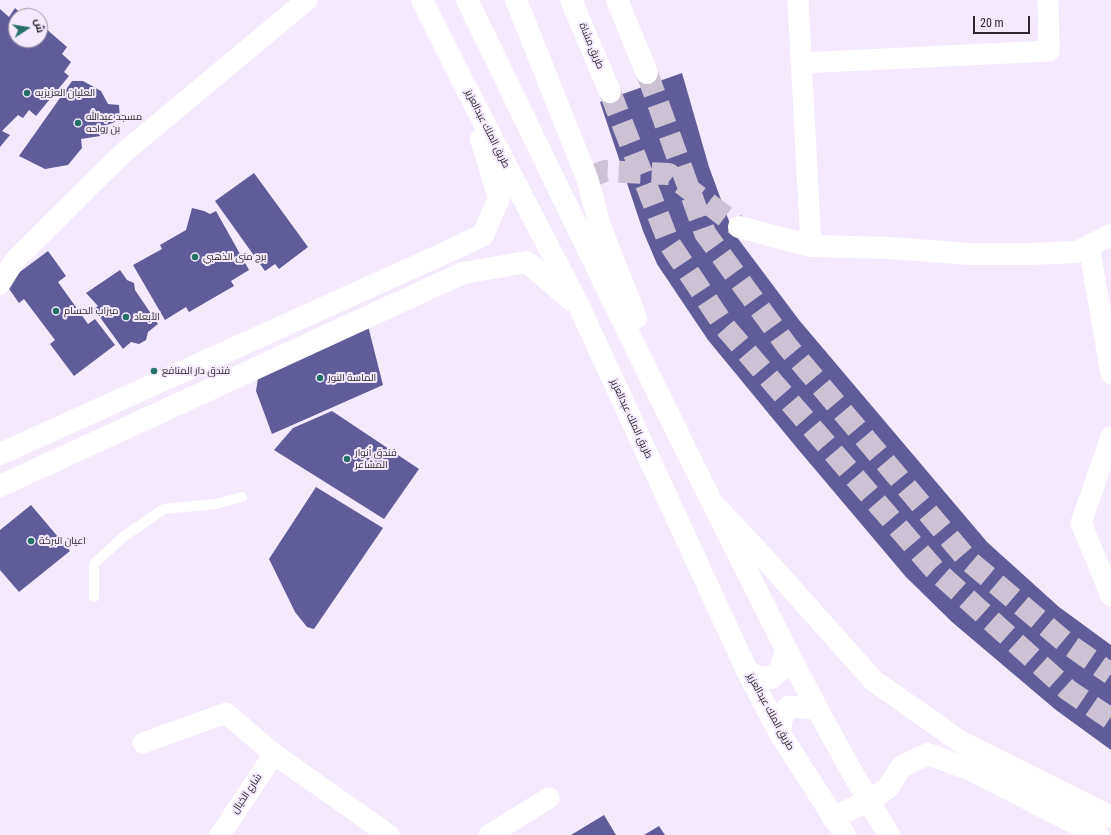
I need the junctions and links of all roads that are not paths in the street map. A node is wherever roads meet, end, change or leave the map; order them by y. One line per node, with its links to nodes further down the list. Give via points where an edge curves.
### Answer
1 (307, 0): 17 (street, via 122,154 15,260)
2 (422, 0): 11 (main road, طريق الملك عبدالعزيز)
3 (467, 0): 22 (main road)
4 (516, 0): 22 (main road, via 587,178 600,226)
5 (571, 0): 12 (main road, طريق مشاة)
6 (617, 0): 10 (main road)
7 (798, 0): 9 (street)
8 (1048, 0): 9 (street, via 1049,51)
9 (801, 63): 15 (street)
10 (647, 74)
11 (463, 82): 18 (main road, طريق الملك عبدالعزيز); 21 (main road, via 499,198 483,235)
12 (610, 92)
13 (739, 227): 15 (main road)
14 (1111, 235): 16 (main road)
15 (811, 246): 16 (main road, via 977,254 1076,252)
16 (1089, 246): 19 (street)
17 (0, 284)
18 (579, 306): 23 (main road, via 527,262 462,273); 29 (main road, طريق الملك عبدالعزيز)
19 (1111, 374)
20 (1111, 437): 26 (street, via 1081,523)
21 (0, 454)
22 (702, 483): 25 (main road)
23 (0, 486)
24 (242, 497): 27 (lane, via 216,504 164,509 123,537 94,564)
25 (713, 504): 28 (main road); 36 (main road, via 874,681 961,742)
26 (1111, 596)
27 (94, 597)
28 (786, 650): 29 (main road, via 780,670 772,678 759,678); 30 (main road)
29 (747, 672): 31 (main road, طريق الملك عبدالعزيز)
30 (818, 709): 31 (main road, via 788,707 783,713); 35 (main road)
31 (780, 734): 37 (main road, طريق الملك عبدالعزيز)
32 (143, 743): 33 (street, via 226,713)
33 (274, 754): 38 (street, شارع الخيال); 39 (street)
34 (550, 798): 40 (street)
35 (868, 801): 37 (main road); 41 (main road); 42 (main road, via 888,788 901,767 928,754 971,770)
36 (1111, 817)
37 (839, 826)
38 (220, 835)
39 (389, 835)
40 (489, 835)
41 (889, 835)
42 (1098, 835)

